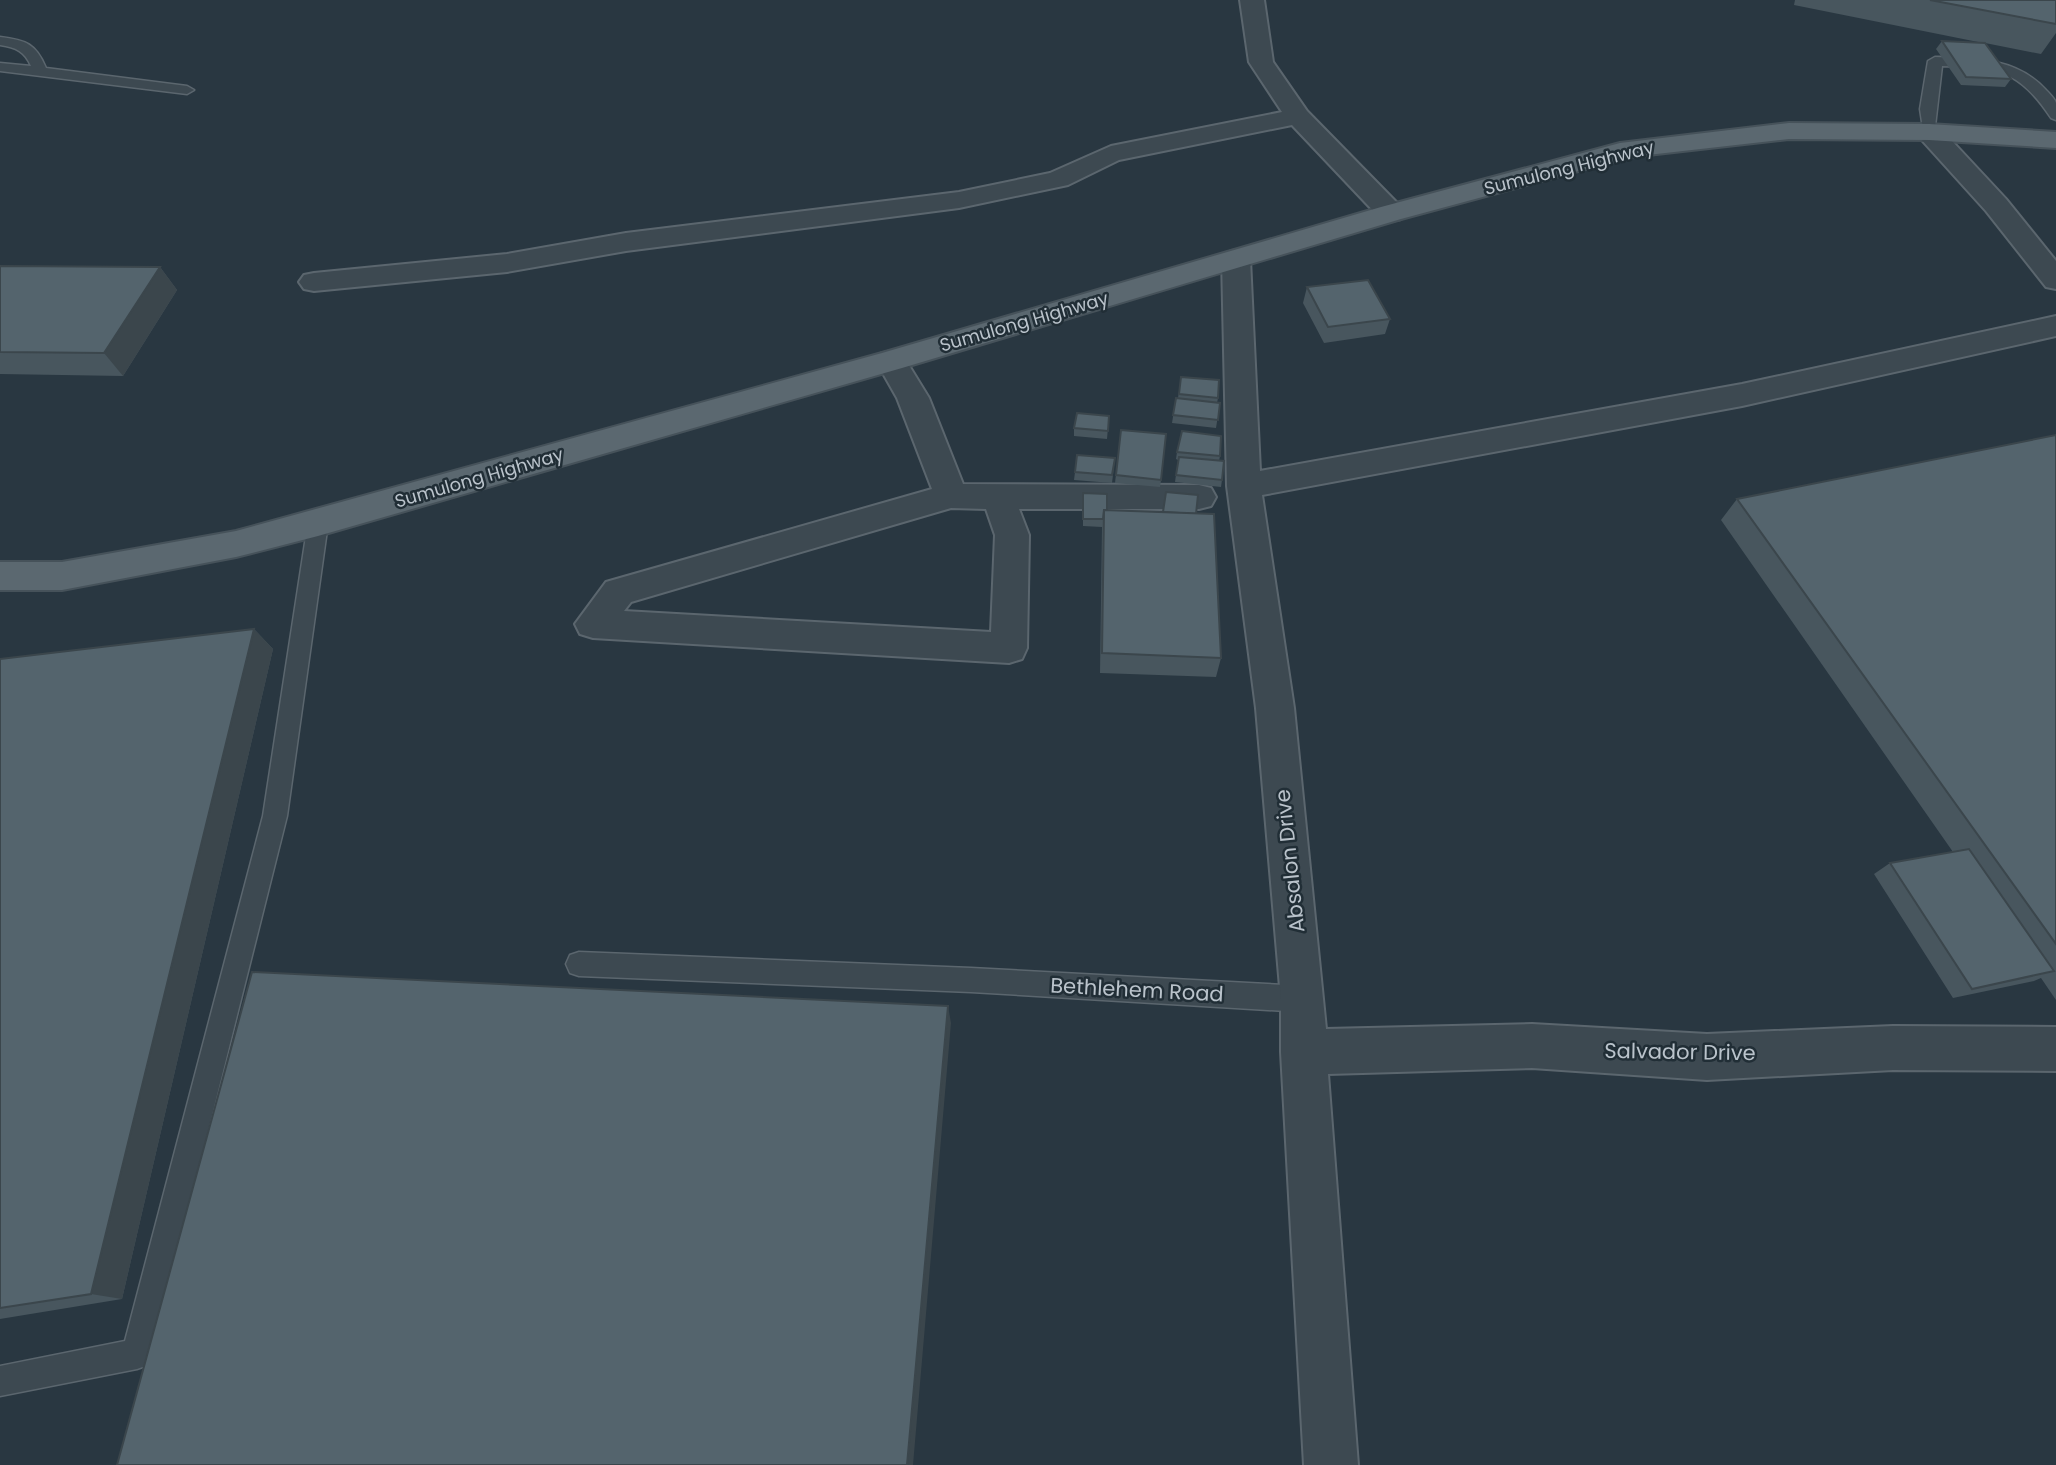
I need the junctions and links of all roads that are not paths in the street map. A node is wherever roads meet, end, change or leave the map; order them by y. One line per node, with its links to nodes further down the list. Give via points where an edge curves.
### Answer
1 (1252, 0): 7 (street, via 1261,62)
2 (0, 41): 4 (lane, via 32,52)
3 (0, 67): 4 (lane)
4 (40, 71): 5 (lane)
5 (187, 90)
6 (2056, 115): 8 (lane, via 2038,86 1995,64 1936,61)
7 (1298, 116): 10 (street); 13 (street, via 1111,154 1058,179 958,200 626,242 507,263)
8 (1929, 132): 9 (main road, Sumulong Highway); 10 (main road, Sumulong Highway, via 1789,131 1629,149); 12 (street)
9 (2056, 140)
10 (1391, 213): 11 (main road, Sumulong Highway)
11 (1236, 259): 15 (main road, Sumulong Highway); 16 (street, Absalon Drive)
12 (2056, 280)
13 (314, 282)
14 (2056, 326): 16 (street, via 1742,395)
15 (891, 361): 17 (street, via 913,398); 20 (main road, Sumulong Highway)
16 (1244, 486): 23 (street, Absalon Drive, via 1275,708)
17 (951, 496): 18 (street); 18 (street, via 619,592 593,624 1009,648 1012,535)
18 (998, 496): 19 (street)
19 (1199, 497)
20 (318, 523): 21 (main road, Sumulong Highway, via 236,544 62,576); 26 (lane, via 275,816 138,1354)
21 (0, 576)
22 (579, 964): 23 (lane, Bethlehem Road)
23 (1303, 999): 25 (street, Absalon Drive)
24 (2056, 1049): 25 (street, Salvador Drive, via 1893,1048 1707,1057 1532,1046)
25 (1304, 1052): 27 (street, Absalon Drive)
26 (0, 1381)
27 (1331, 1465)

